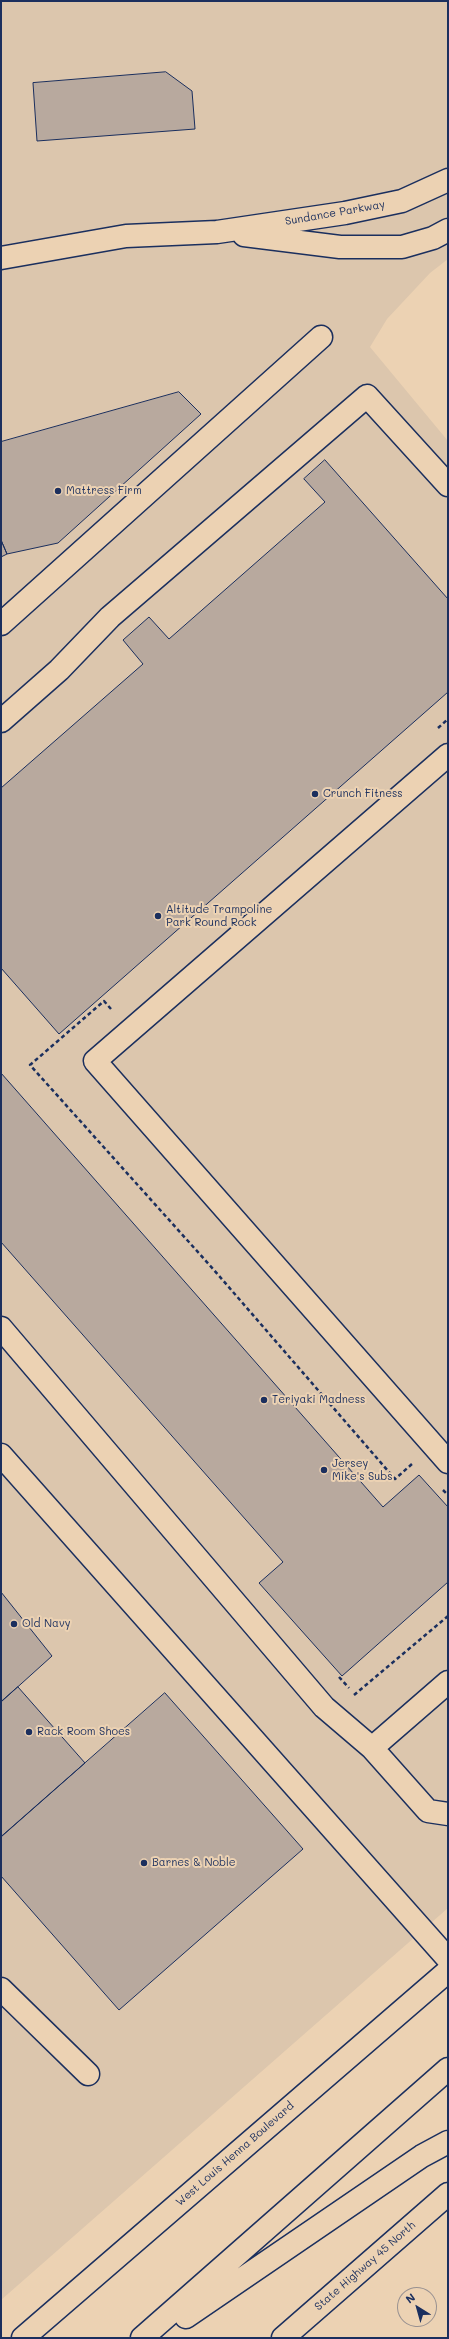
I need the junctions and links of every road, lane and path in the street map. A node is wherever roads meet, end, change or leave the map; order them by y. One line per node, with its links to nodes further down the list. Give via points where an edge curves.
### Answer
1 (448, 180): 3 (main road, Sundance Parkway, via 402,201)
2 (448, 230): 3 (main road, Sundance Parkway, via 433,238 402,247 340,247)
3 (217, 232): 4 (main road, Sundance Parkway, via 126,236)
4 (1, 258)
5 (321, 337): 7 (main road)
6 (448, 485): 9 (main road, via 367,396 110,617 59,670)
7 (1, 624)
8 (448, 719): 10 (path)
9 (1, 721)
10 (437, 729)
11 (448, 755): 16 (main road, via 95,1061)
12 (113, 1011): 15 (path, via 104,1001 30,1065 214,1270 395,1479)
13 (1, 1328): 22 (main road, via 324,1708)
14 (1, 1455): 24 (main road)
15 (417, 1460)
16 (448, 1462)
17 (438, 1483): 18 (path)
18 (448, 1495)
19 (448, 1616): 20 (path, via 355,1696)
20 (334, 1672)
21 (448, 1682): 22 (main road)
22 (372, 1748): 23 (main road, via 428,1811)
23 (448, 1814)
24 (448, 1959)
25 (448, 1971): 31 (main road, West Louis Henna Boulevard)
26 (1, 1989): 28 (main road)
27 (448, 2069): 32 (main road)
28 (88, 2074)
29 (448, 2142): 33 (main road, via 422,2156 202,2304)
30 (448, 2194): 34 (main road, State Highway 45 North)
31 (23, 2338)
32 (142, 2338)
33 (160, 2338)
34 (283, 2338)

